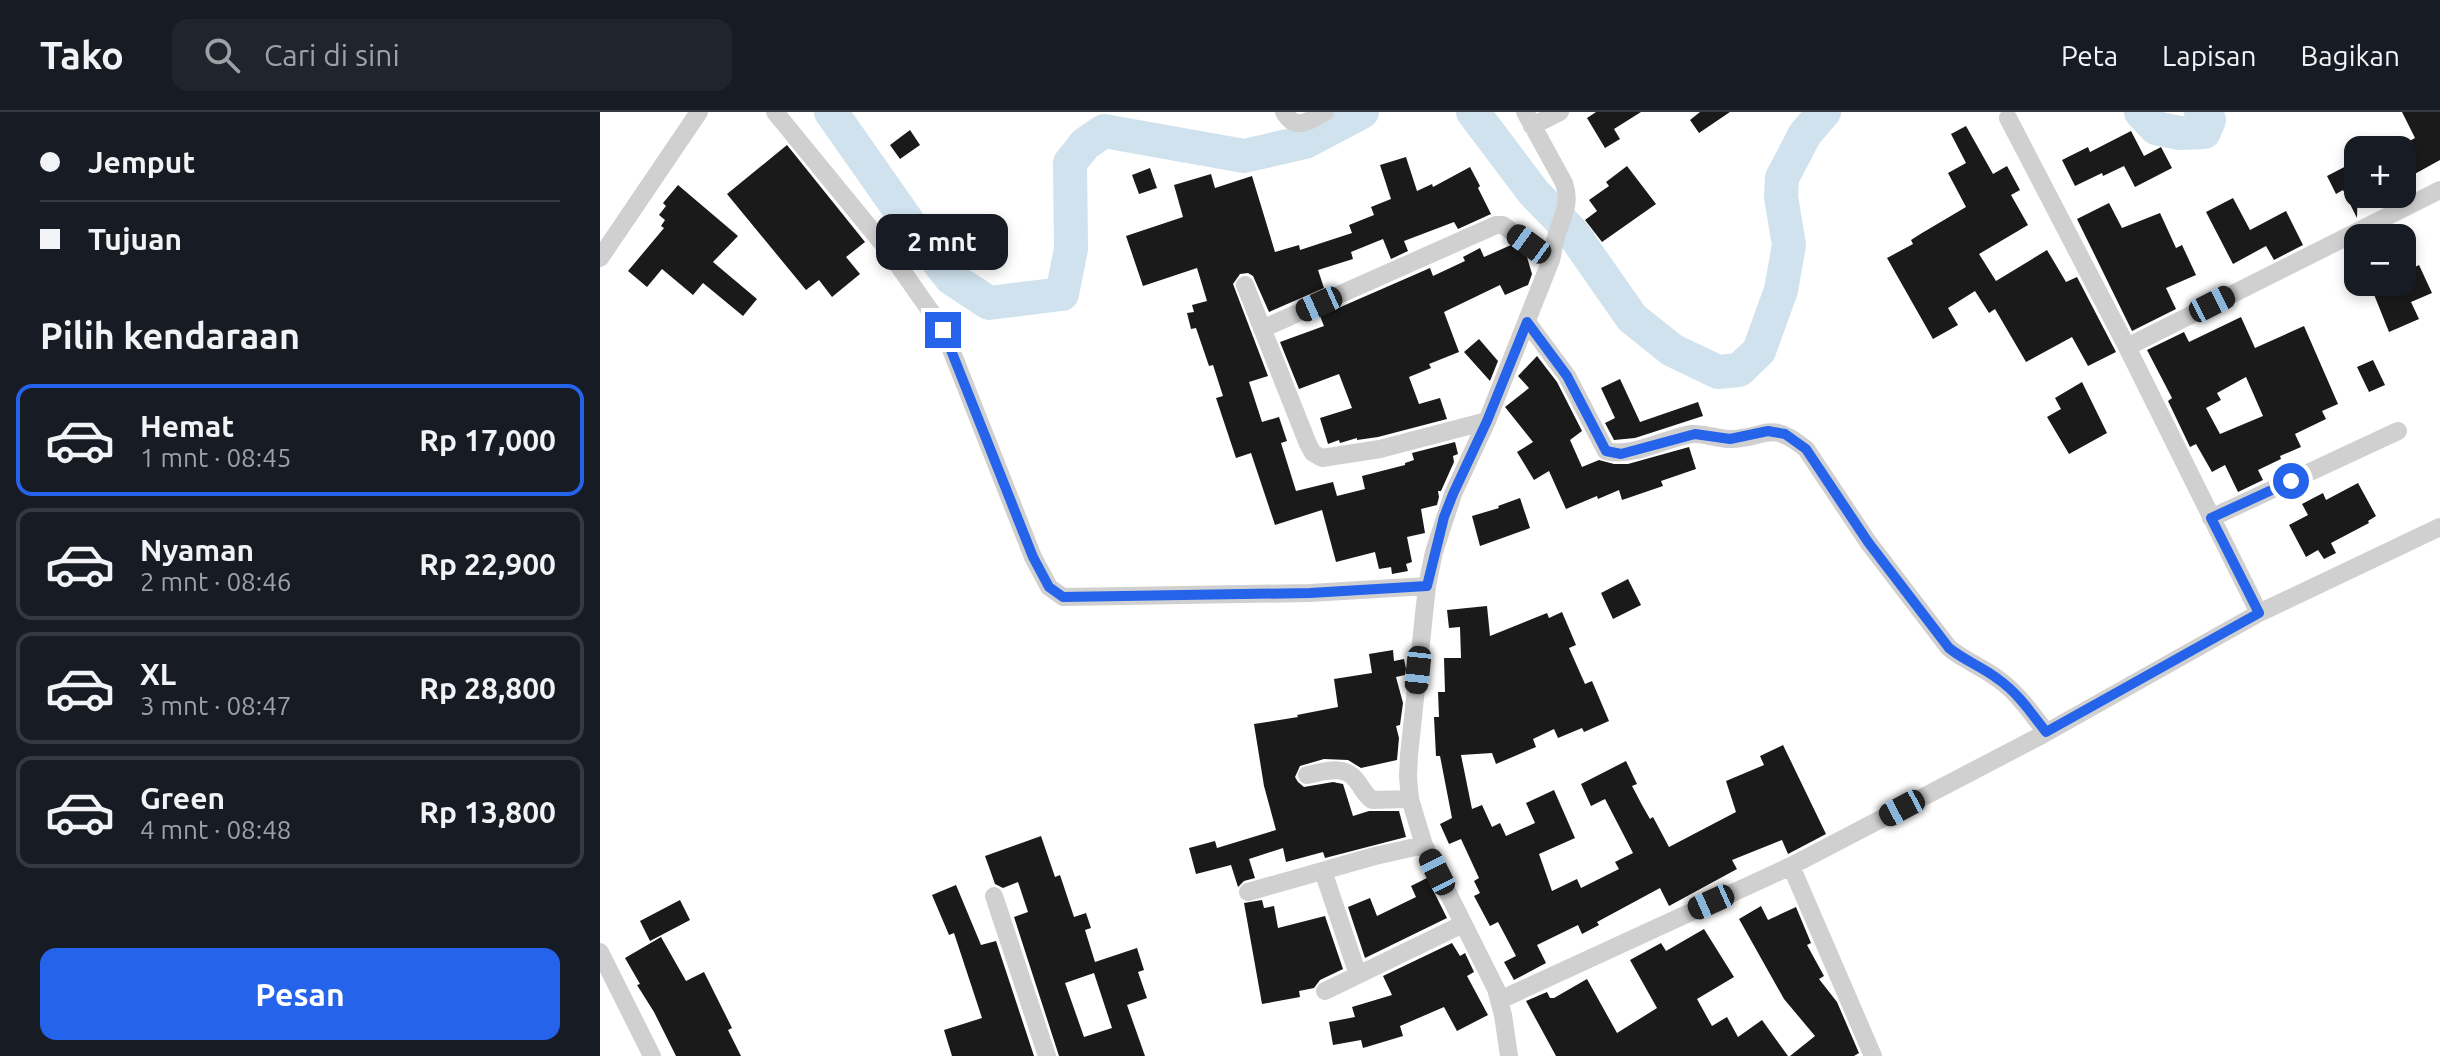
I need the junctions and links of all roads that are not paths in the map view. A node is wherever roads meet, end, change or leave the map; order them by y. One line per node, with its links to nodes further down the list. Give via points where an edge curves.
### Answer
1 (699, 112): 9 (street)
2 (775, 112): 19 (street, via 887,249 938,322 1033,557 1054,591 1078,597)
3 (1284, 112): 4 (street, via 1298,125)
4 (1325, 112)
5 (1560, 112): 7 (street)
6 (2008, 118): 14 (street)
7 (1528, 119): 10 (street, via 1568,195)
8 (2440, 190): 14 (street)
9 (600, 258)
10 (1551, 260): 12 (street); 13 (street, via 1496,225)
11 (1245, 285): 13 (street)
12 (1527, 322): 15 (street); 21 (street, via 1567,376 1606,451 1621,454 1695,434 1730,439 1768,431 1785,434 1806,449 1949,648 2006,685)
13 (1262, 329): 15 (street, via 1308,444 1322,458)
14 (2127, 347): 17 (street)
15 (1487, 421): 19 (street, via 1444,517)
16 (2398, 431): 17 (street)
17 (2211, 518): 20 (street)
18 (2440, 527): 20 (street)
19 (1427, 586): 23 (street, via 1409,755)
20 (2259, 613): 21 (street)
21 (2046, 732): 25 (street)
22 (1307, 775): 23 (street, via 1343,771 1372,800)
23 (1410, 799): 24 (street)
24 (1424, 845): 26 (street); 29 (street)
25 (1791, 866): 33 (street); 37 (street)
26 (1323, 871): 27 (street); 31 (street)
27 (1248, 892)
28 (994, 896): 35 (street)
29 (1463, 924): 31 (street); 33 (street)
30 (600, 952): 34 (street)
31 (1358, 975): 32 (street)
32 (1325, 991)
33 (1500, 1000): 36 (street)
34 (652, 1056)
35 (1047, 1056)
36 (1509, 1056)
37 (1873, 1056)

